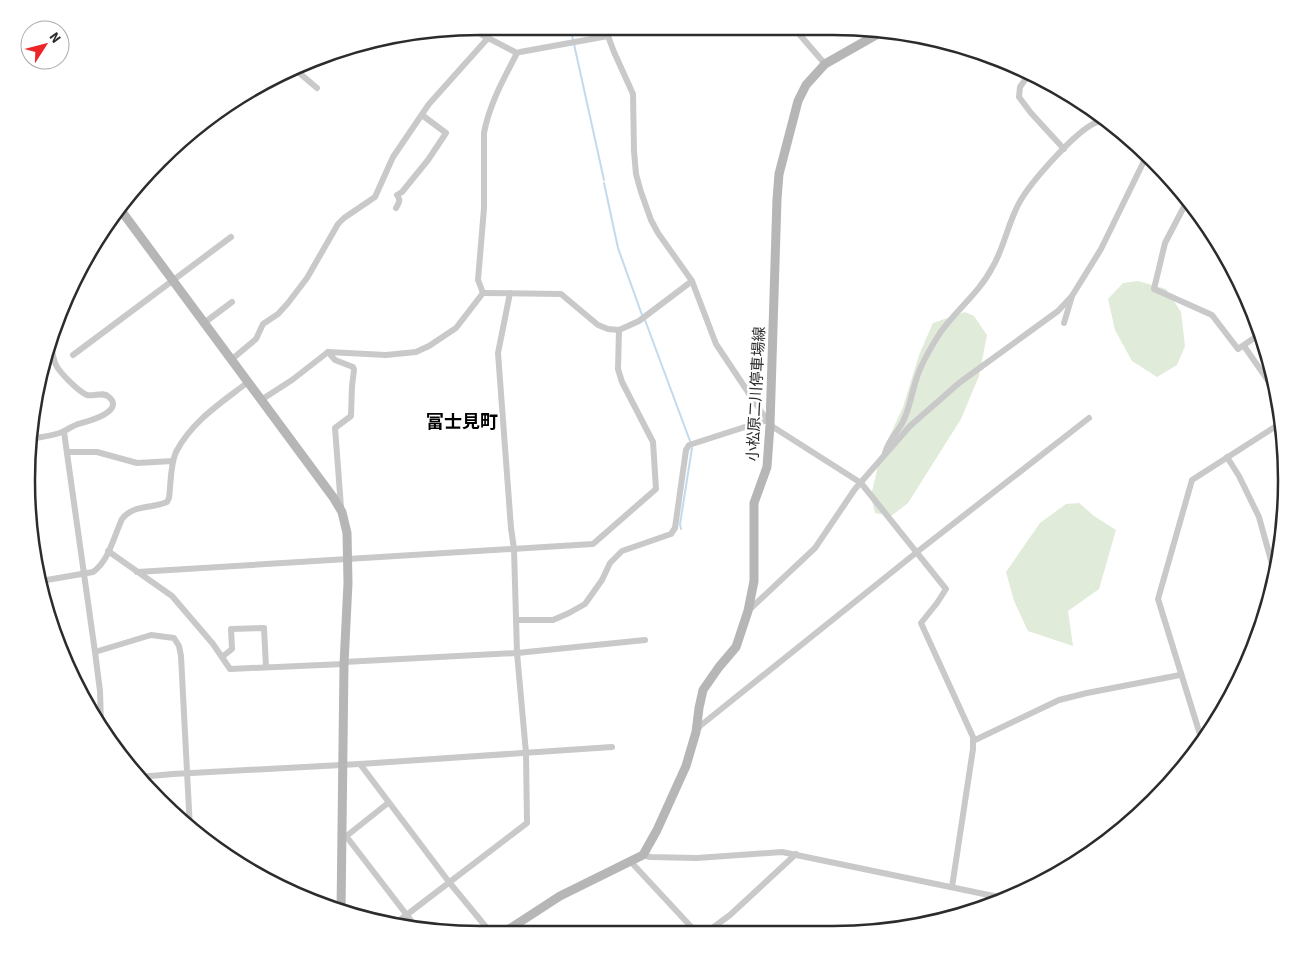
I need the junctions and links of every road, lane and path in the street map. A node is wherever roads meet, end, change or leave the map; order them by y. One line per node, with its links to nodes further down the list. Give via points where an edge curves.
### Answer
1 (482, 35): 5 (street)
2 (800, 35): 7 (street)
3 (608, 36): 6 (street); 20 (street, via 633,94 634,151 641,192 658,233)
4 (872, 37): 7 (main road, 小松原二川停車場線)
5 (488, 38): 6 (street); 11 (street)
6 (518, 54): 21 (street, via 500,87 484,133 484,203 478,280)
7 (825, 64): 38 (main road, 小松原二川停車場線, via 806,85 798,101 779,174)
8 (299, 74): 10 (street)
9 (1026, 79): 13 (street, via 1019,97)
10 (317, 88)
11 (422, 115): 16 (street, via 446,133 428,160 397,195 399,202); 33 (street, via 392,158 375,197 338,224 307,278 288,303 263,324 256,339)
12 (1097, 122): 13 (street)
13 (1064, 149): 43 (street, via 1022,198 999,256 979,290 939,334 916,379 904,420 888,442)
14 (1144, 161): 23 (street, via 1101,249)
15 (1184, 207): 29 (street, via 1165,243 1154,289 1212,315 1238,349)
16 (396, 208)
17 (124, 214): 19 (main road)
18 (231, 237): 19 (street)
19 (173, 281): 25 (main road); 32 (street)
20 (692, 281): 27 (street, via 639,321); 38 (street, via 716,344)
21 (482, 293): 22 (street); 30 (street, via 456,328 416,352 386,356)
22 (510, 293): 27 (street, via 561,294 598,325); 48 (street, via 498,353)
23 (1072, 296): 26 (street); 43 (street, via 1058,311 959,383 910,426)
24 (232, 302): 25 (street)
25 (204, 323): 33 (main road)
26 (1064, 324)
27 (619, 330): 48 (street, via 618,369 653,442 656,490 593,544)
28 (1254, 338): 29 (street)
29 (1244, 346): 34 (street)
30 (328, 352): 36 (street); 47 (street, via 335,360 354,370 352,416 335,428)
31 (53, 355): 40 (street, via 57,367 75,387 87,395 104,394 112,400 108,412)
32 (73, 355)
33 (231, 360): 35 (main road)
34 (1265, 377)
35 (248, 382): 36 (main road); 45 (street, via 199,420)
36 (261, 400): 47 (main road)
37 (1089, 418): 50 (street)
38 (769, 422): 46 (street); 56 (main road, 小松原二川停車場線, via 767,467 754,503 754,581); 57 (street, via 689,445 675,528 671,534 622,552 610,563 585,604 569,613 553,620)
39 (1275, 427): 44 (street)
40 (64, 432): 41 (street); 42 (street)
41 (37, 437)
42 (67, 452): 45 (street, via 97,452 137,464); 54 (street)
43 (885, 454): 46 (street)
44 (1227, 457): 52 (street, via 1259,517); 64 (street, via 1192,480 1158,599)
45 (173, 461): 49 (street, via 167,502 136,508 126,514)
46 (861, 483): 50 (street); 56 (street, via 815,548)
47 (342, 512): 51 (main road)
48 (514, 549): 51 (street); 57 (street)
49 (108, 551): 53 (street); 54 (street, via 100,567)
50 (917, 552): 66 (street); 68 (street, via 946,589 921,623)
51 (348, 559): 53 (street); 62 (main road)
52 (1270, 560)
53 (137, 572): 61 (street, via 172,596)
54 (84, 574): 55 (street); 59 (street)
55 (47, 580)
56 (748, 611): 66 (main road, 小松原二川停車場線, via 736,647 703,690)
57 (516, 620): 60 (street)
58 (645, 640): 60 (street)
59 (95, 652): 65 (street); 73 (street, via 151,636 174,638 181,656)
60 (517, 652): 62 (street); 70 (street)
61 (222, 656): 63 (street, via 230,669); 63 (street, via 232,649 231,629 264,628)
62 (344, 663): 63 (street); 71 (main road)
63 (266, 667)
64 (1180, 675): 67 (street); 68 (street, via 1059,700)
65 (101, 712)
66 (696, 732): 79 (main road, 小松原二川停車場線, via 686,766)
67 (1200, 732)
68 (973, 741): 82 (street)
69 (612, 747): 70 (street)
70 (526, 753): 72 (street); 81 (street, via 527,825)
71 (344, 764): 72 (street); 73 (street); 77 (main road)
72 (360, 764): 75 (street)
73 (188, 774): 74 (street); 76 (street)
74 (148, 776)
75 (388, 803): 77 (street); 81 (street)
76 (190, 817)
77 (344, 838): 84 (main road); 85 (street)
78 (796, 854): 79 (street, via 782,852 697,858); 82 (street); 91 (street)
79 (644, 855): 80 (main road)
80 (631, 862): 89 (main road, via 560,896); 90 (street)
81 (449, 882): 85 (street); 88 (street)
82 (952, 887): 83 (street)
83 (993, 896)
84 (341, 903)
85 (406, 915): 86 (street); 87 (street)
86 (402, 918)
87 (410, 920)
88 (485, 926)
89 (518, 926)
90 (690, 926)
91 (715, 926)

